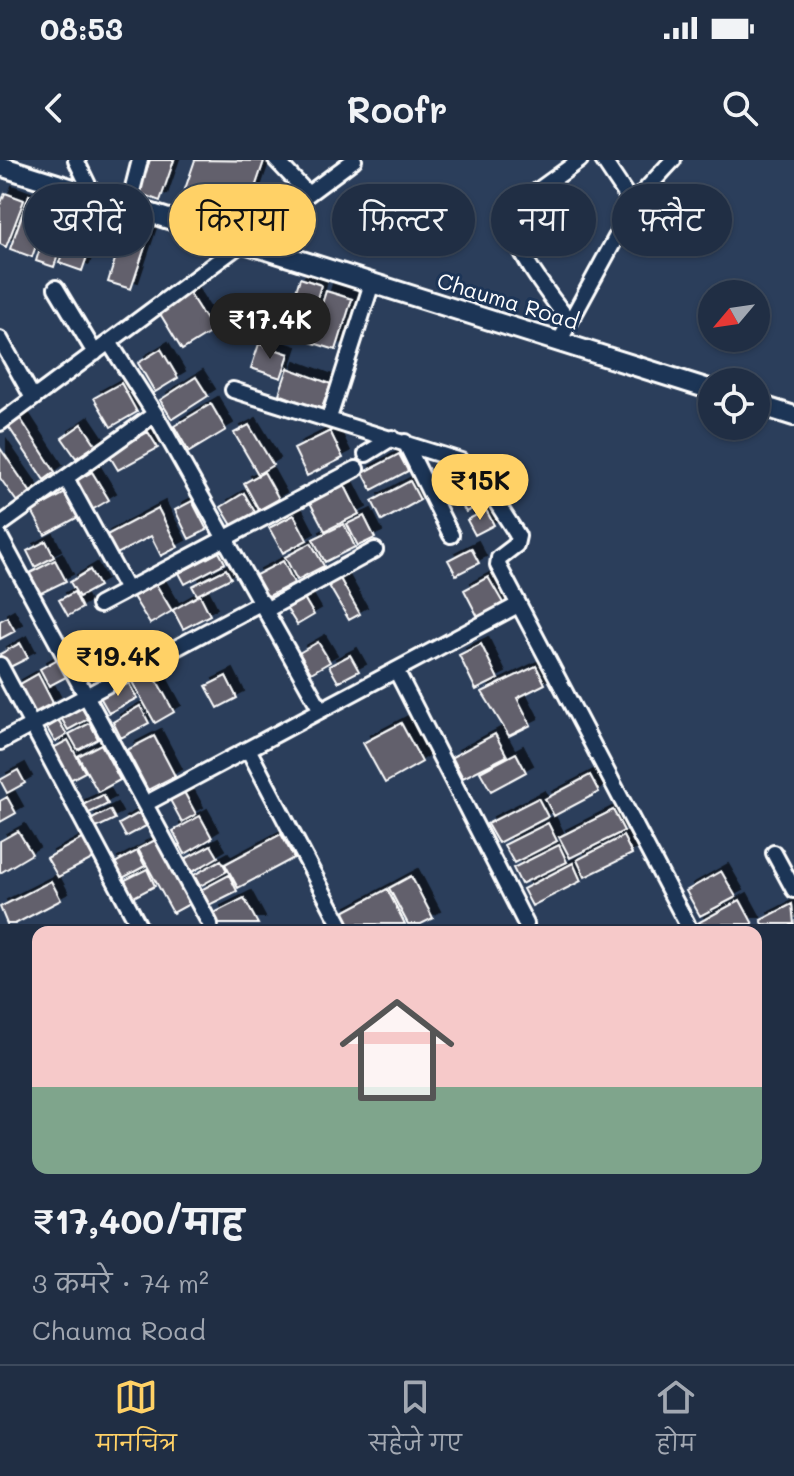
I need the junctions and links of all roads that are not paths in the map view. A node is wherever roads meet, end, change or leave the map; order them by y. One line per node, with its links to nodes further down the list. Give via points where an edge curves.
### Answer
1 (76, 160): 10 (street)
2 (140, 160): 11 (street)
3 (276, 160): 12 (street)
4 (580, 160): 21 (street, via 512,214 512,227 529,263)
5 (603, 160): 13 (street)
6 (673, 160): 14 (street)
7 (347, 162): 15 (street)
8 (0, 166): 9 (street, Chauma Road)
9 (58, 184)
10 (88, 184)
11 (134, 184)
12 (299, 184)
13 (619, 184)
14 (648, 184)
15 (316, 187)
16 (612, 244): 21 (street)
17 (226, 256): 23 (street)
18 (286, 256): 19 (street, Chauma Road)
19 (372, 283): 24 (street, Chauma Road); 32 (street)
20 (56, 288): 25 (street)
21 (570, 322): 24 (street)
22 (0, 339): 28 (street)
23 (109, 342): 25 (street); 30 (street)
24 (559, 342): 26 (street, Chauma Road)
25 (95, 353): 28 (street)
26 (698, 386)
27 (233, 390): 32 (street)
28 (33, 398): 33 (street)
29 (770, 408): 31 (street)
30 (155, 414): 37 (street); 41 (street)
31 (794, 416)
32 (329, 418): 34 (street)
33 (0, 423)
34 (399, 440): 35 (street); 39 (street); 45 (street, via 461,461 492,492 518,536 498,562)
35 (366, 454)
36 (356, 469): 41 (street)
37 (66, 478): 38 (street); 43 (street)
38 (0, 525)
39 (451, 535)
40 (0, 537): 49 (street)
41 (226, 537): 43 (street); 46 (street)
42 (375, 550): 46 (street)
43 (127, 590): 44 (street)
44 (99, 605)
45 (518, 605): 48 (street); 61 (street)
46 (264, 606): 49 (street); 50 (street)
47 (0, 665): 51 (street)
48 (396, 670): 50 (street); 60 (street)
49 (87, 697): 51 (street); 54 (street)
50 (321, 710): 53 (street)
51 (32, 726): 52 (street); 57 (street)
52 (0, 742)
53 (248, 749): 54 (street); 59 (street)
54 (145, 804): 58 (street)
55 (774, 853): 56 (street)
56 (794, 890)
57 (138, 924)
58 (210, 924)
59 (340, 924)
60 (526, 924)
61 (687, 924)

